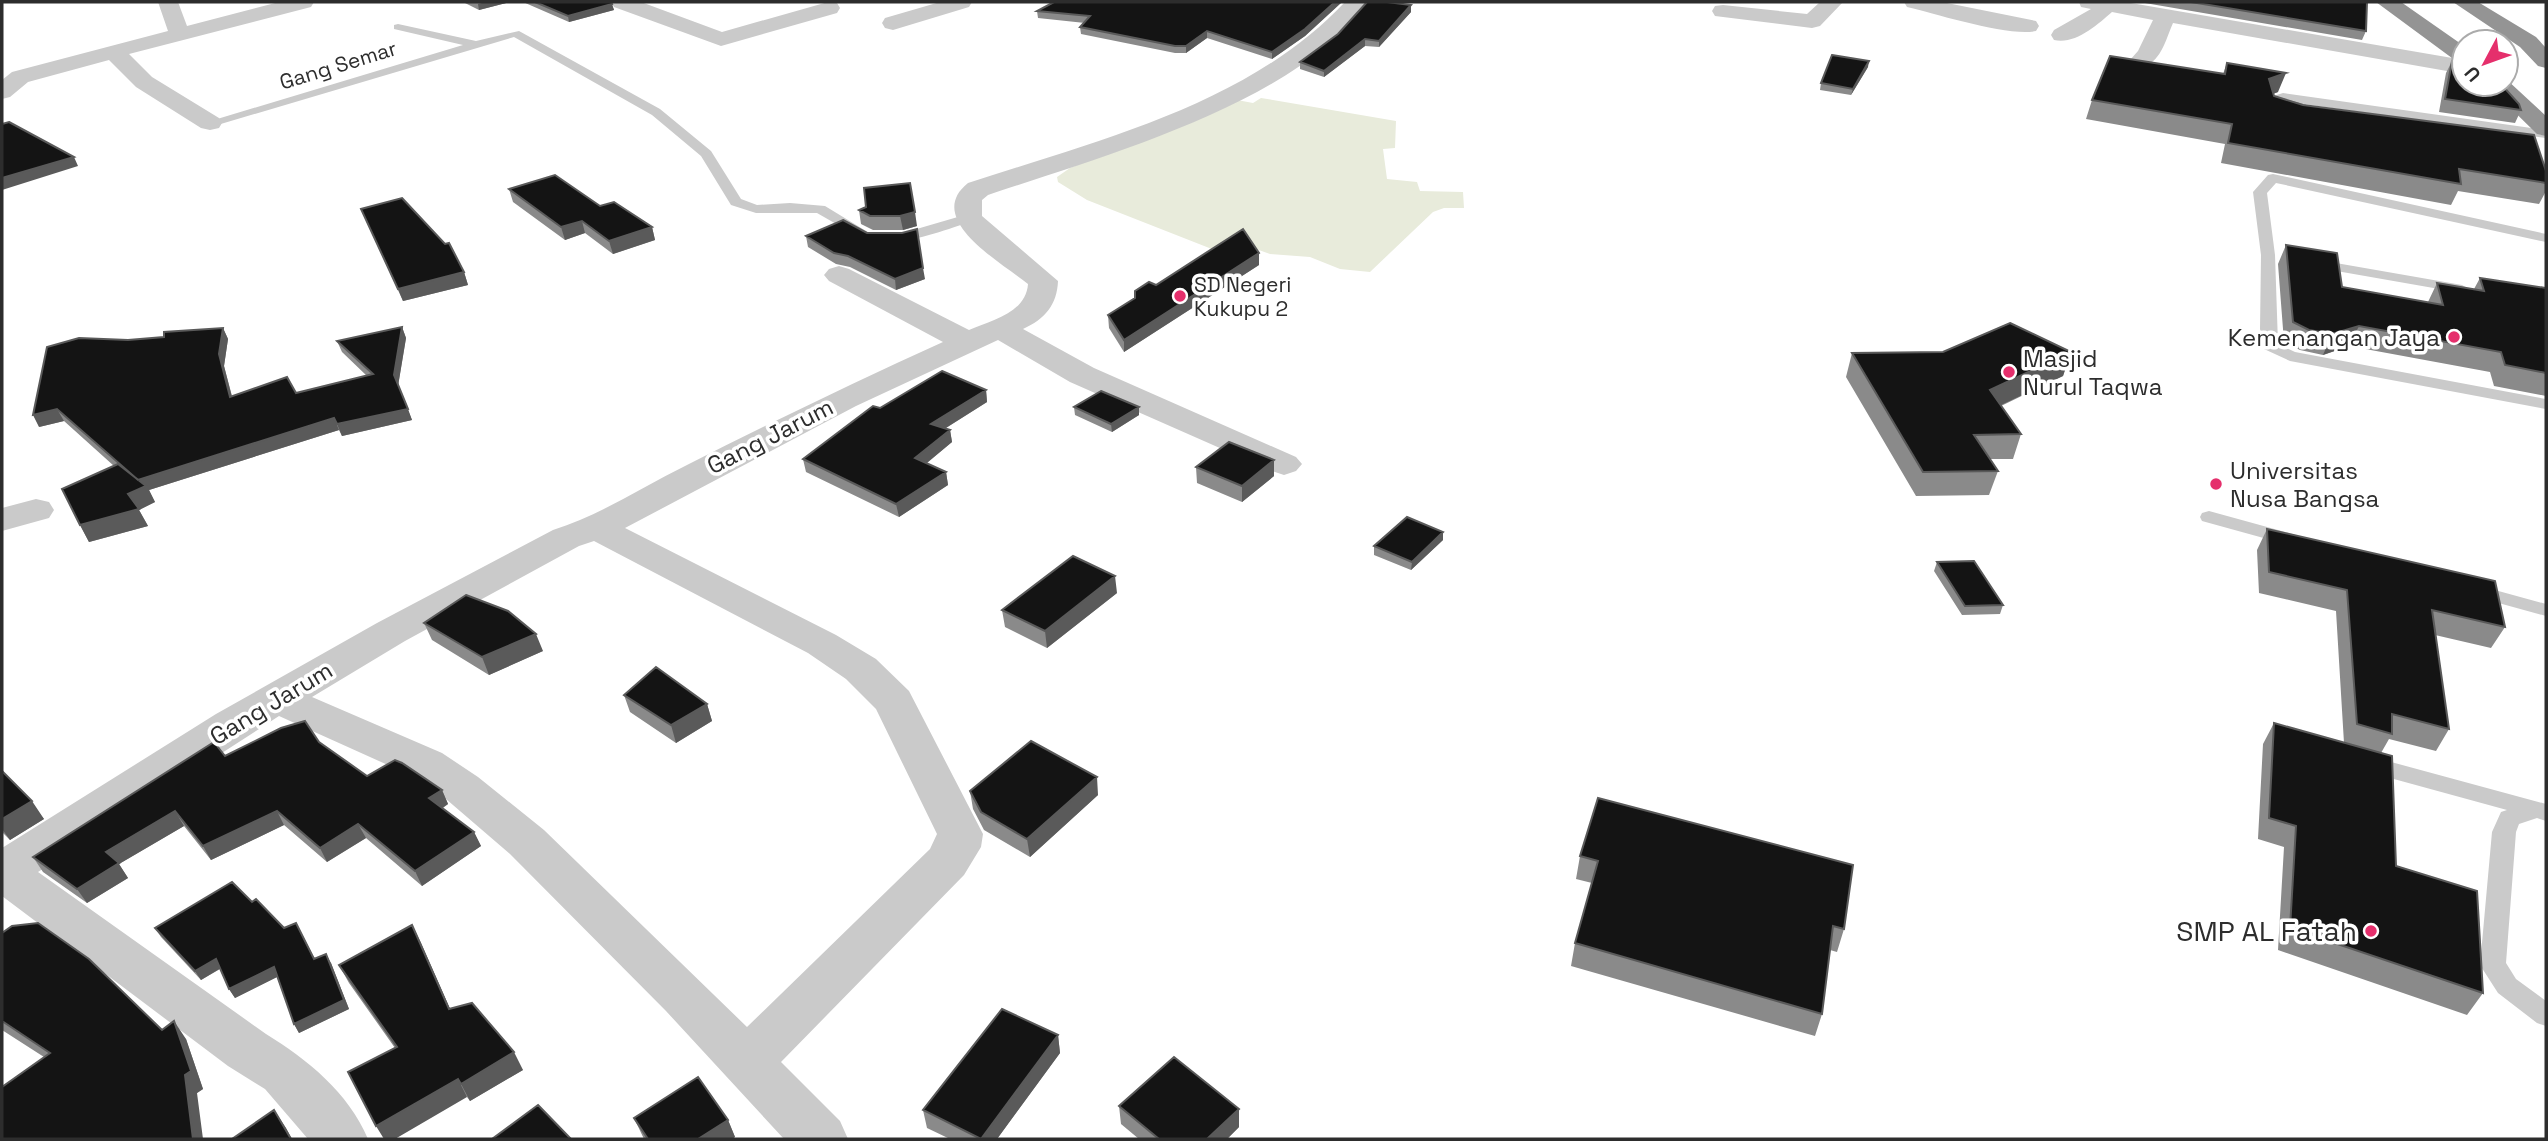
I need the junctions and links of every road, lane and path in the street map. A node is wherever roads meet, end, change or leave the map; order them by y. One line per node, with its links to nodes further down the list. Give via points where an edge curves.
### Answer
1 (168, 2): 20 (street)
2 (303, 2): 20 (street)
3 (622, 2): 13 (street, via 721,39)
4 (961, 2): 16 (street)
5 (1357, 2): 38 (street, via 1318,42 1246,89 1156,129 978,189 968,197)
6 (1832, 2): 14 (street, via 1812,20)
7 (1914, 2): 17 (street)
8 (2387, 2): 24 (highway)
9 (2405, 2): 22 (highway)
10 (2440, 2): 19 (highway)
11 (2464, 2): 28 (highway, via 2528,42)
12 (2099, 3): 15 (street); 21 (street, via 2089,20)
13 (829, 8)
14 (1723, 11)
15 (2166, 16): 26 (street); 29 (street)
16 (893, 23)
17 (2028, 26)
18 (398, 27): 23 (lane, Gang Semar)
19 (2475, 28)
20 (181, 34): 25 (street)
21 (2062, 35)
22 (2450, 36)
23 (476, 44): 36 (lane, Gang Semar); 38 (lane, Gang Semar, via 515,33 656,112 706,153 736,202 756,209 820,209 869,237 904,237)
24 (2450, 46)
25 (115, 52): 31 (street, via 20,77); 36 (street, via 144,82)
26 (2142, 60)
27 (2520, 60): 30 (highway)
28 (2546, 61)
29 (2450, 65)
30 (2546, 80)
31 (2, 92)
32 (2520, 92): 34 (highway)
33 (2512, 98): 37 (highway)
34 (2546, 115)
35 (2284, 116): 37 (lane, via 2273,112 2270,99)
36 (210, 124)
37 (2546, 131)
38 (968, 218): 43 (street, Gang Jarum, via 1043,281 1042,298 1035,307)
39 (2546, 237): 40 (lane, via 2273,178 2260,192)
40 (2281, 258): 42 (lane); 45 (lane, via 2268,329 2270,346 2279,352)
41 (839, 275): 44 (street)
42 (2480, 292)
43 (1001, 329): 44 (street, Gang Jarum); 46 (street, via 1082,375)
44 (969, 342): 50 (street, Gang Jarum, via 769,436)
45 (2546, 404)
46 (1284, 464)
47 (36, 510): 49 (street)
48 (2209, 517): 51 (lane)
49 (2, 520)
50 (597, 528): 54 (street, Gang Jarum, via 566,538); 59 (street, via 861,669 894,701 960,834 958,847 947,862)
51 (2313, 545)
52 (2455, 585): 53 (lane)
53 (2546, 610)
54 (278, 699): 57 (street, Gang Jarum); 59 (street, via 426,764 462,789 527,842)
55 (2351, 759): 56 (lane)
56 (2542, 811): 58 (lane, via 2509,818 2504,832 2493,965 2507,986)
57 (2, 871): 60 (street, via 284,1073)
58 (2546, 1015)
59 (746, 1062): 61 (street)
60 (340, 1139)
61 (820, 1139)

